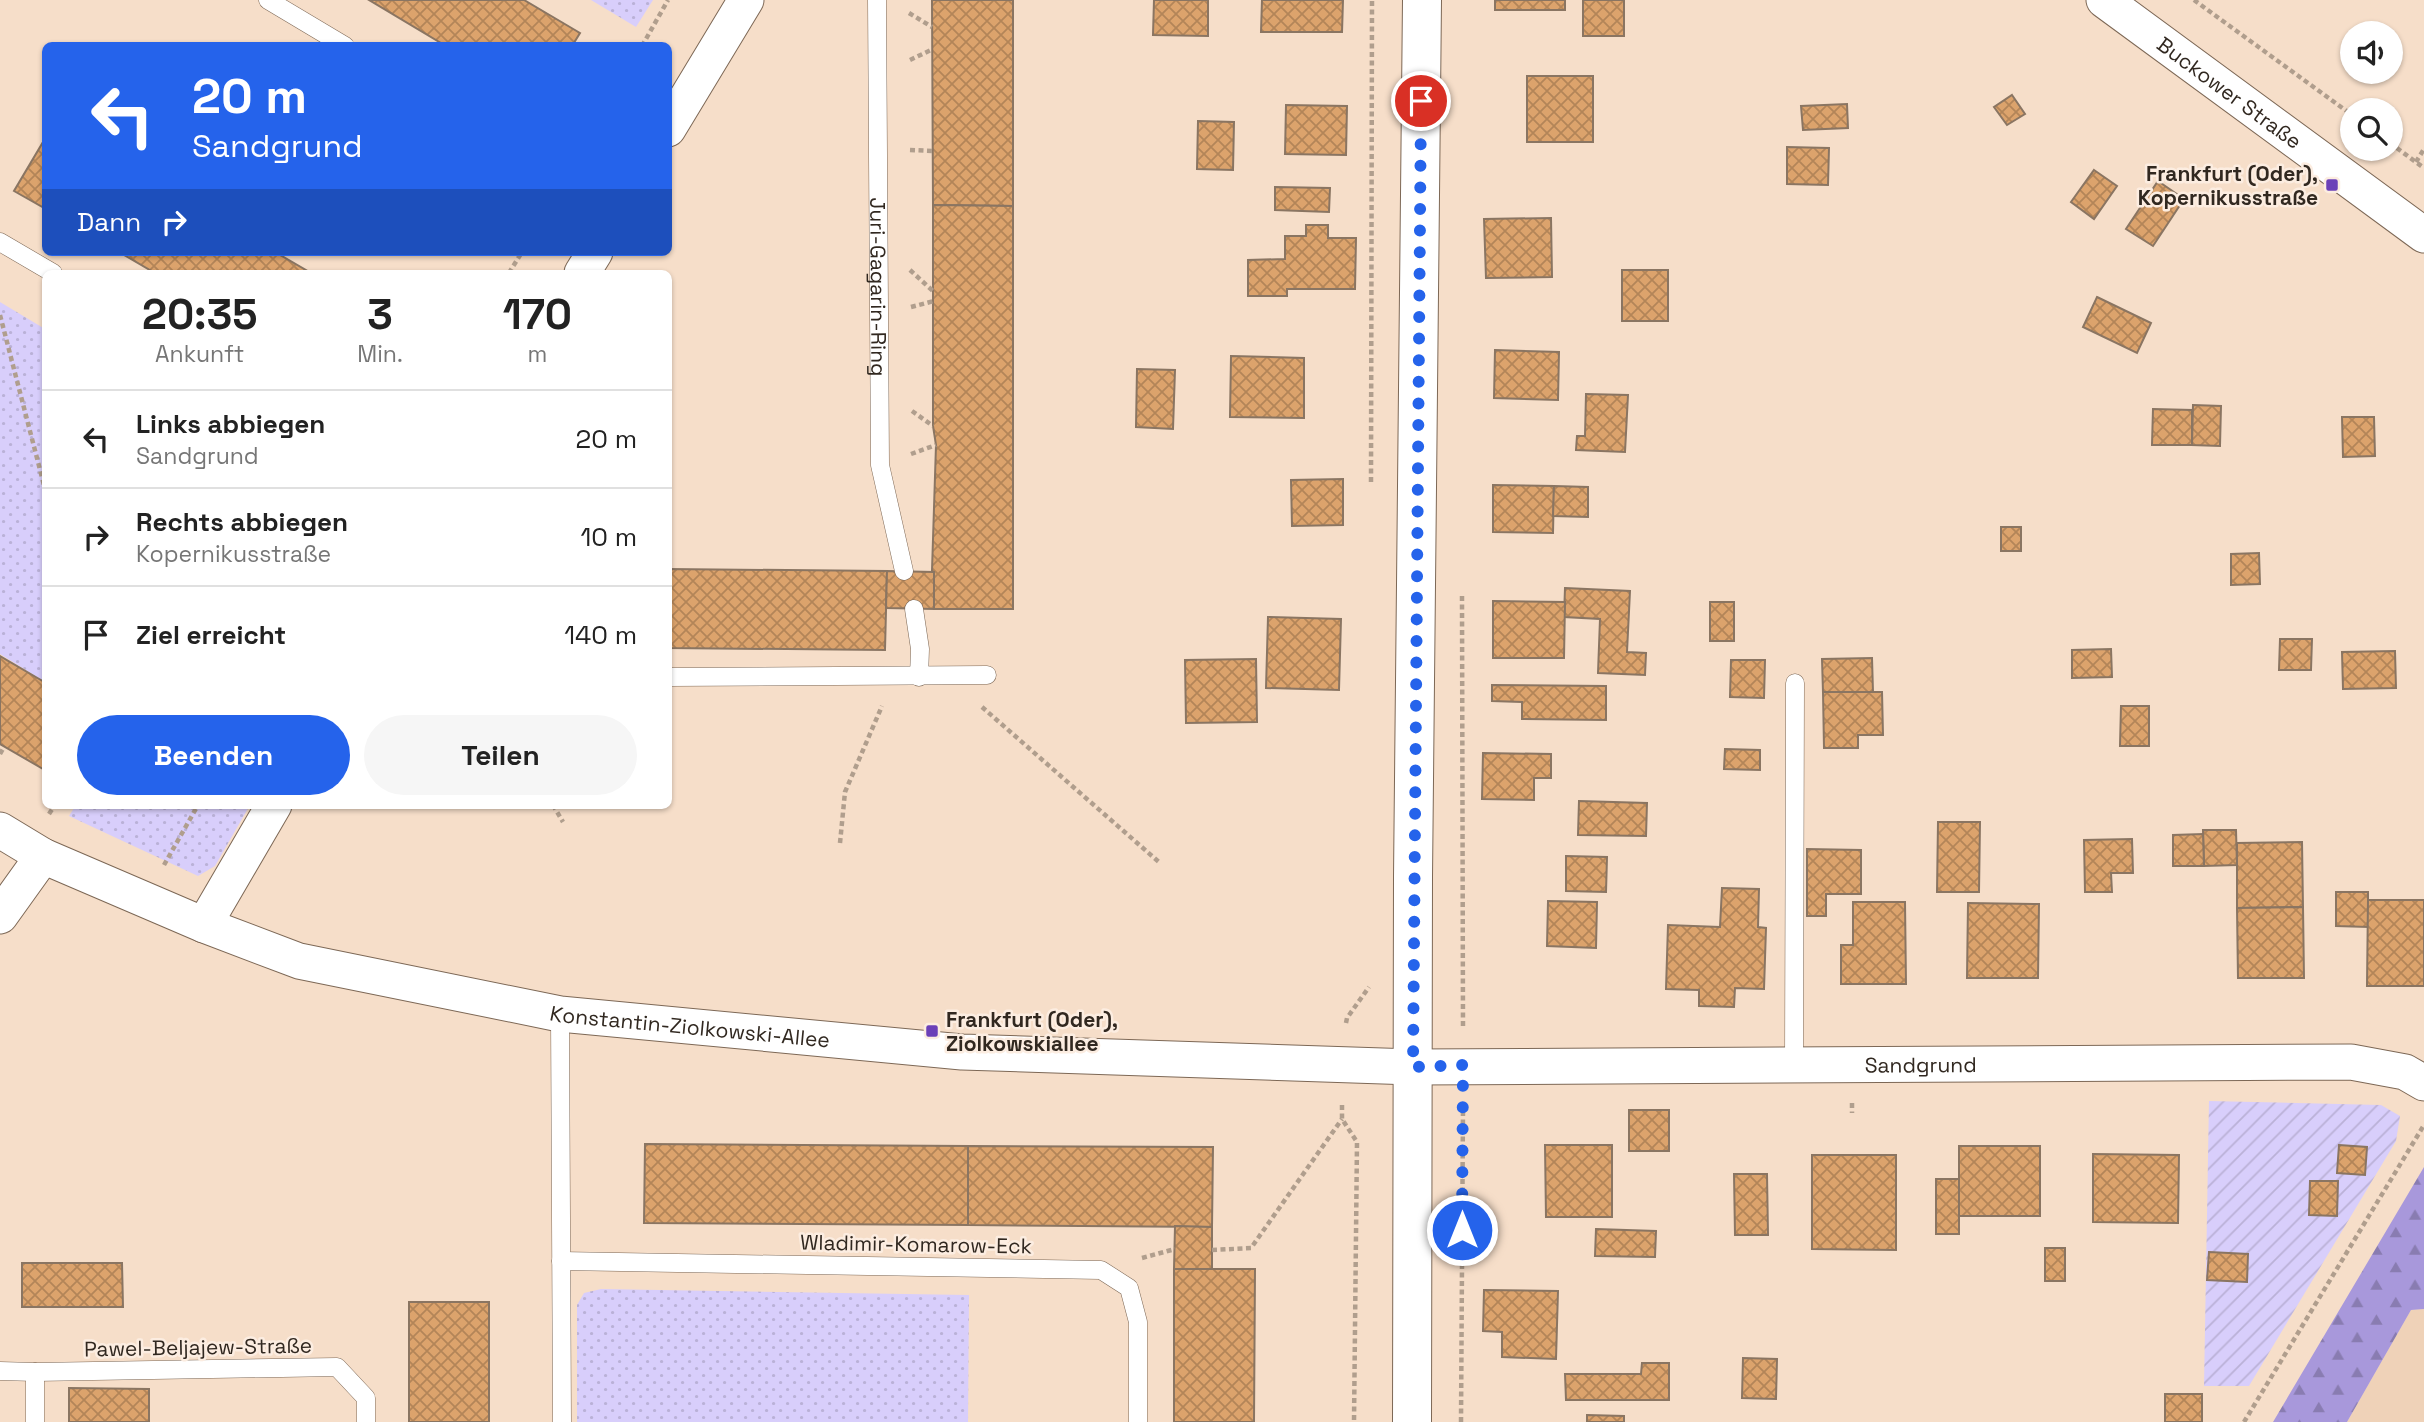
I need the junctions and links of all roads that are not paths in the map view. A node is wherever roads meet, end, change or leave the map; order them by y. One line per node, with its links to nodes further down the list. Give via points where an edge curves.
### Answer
1 (268, 0): 6 (lane)
2 (746, 0): 7 (street)
3 (877, 0): 11 (lane, Juri-Gagarin-Ring, via 880,465)
4 (1423, 0): 24 (main road)
5 (2104, 0): 8 (street, Buckower Straße)
6 (338, 42)
7 (672, 122)
8 (2424, 235)
9 (0, 242): 10 (lane)
10 (48, 270)
11 (904, 571)
12 (914, 609): 15 (lane)
13 (987, 675): 15 (lane)
14 (672, 677): 15 (lane)
15 (919, 677)
16 (1795, 683): 23 (lane)
17 (272, 809): 21 (street)
18 (0, 830): 19 (street, Konstantin-Ziolkowski-Allee)
19 (43, 856): 20 (street); 21 (street, Konstantin-Ziolkowski-Allee)
20 (0, 916)
21 (204, 925): 22 (street, Konstantin-Ziolkowski-Allee, via 299,961)
22 (560, 1014): 24 (street, Konstantin-Ziolkowski-Allee, via 962,1052); 26 (lane)
23 (1794, 1064): 24 (street, Sandgrund); 25 (street, Sandgrund, via 2351,1062 2405,1072)
24 (1413, 1067): 33 (main road)
25 (2424, 1083)
26 (561, 1261): 31 (lane); 32 (lane, Wladimir-Komarow-Eck, via 1101,1270 1129,1288 1138,1322)
27 (0, 1371): 28 (lane, Pawel-Beljajew-Straße)
28 (35, 1372): 29 (lane); 30 (lane, Pawel-Beljajew-Straße, via 337,1367 366,1398)
29 (36, 1422)
30 (366, 1422)
31 (562, 1422)
32 (1138, 1422)
33 (1412, 1422)

